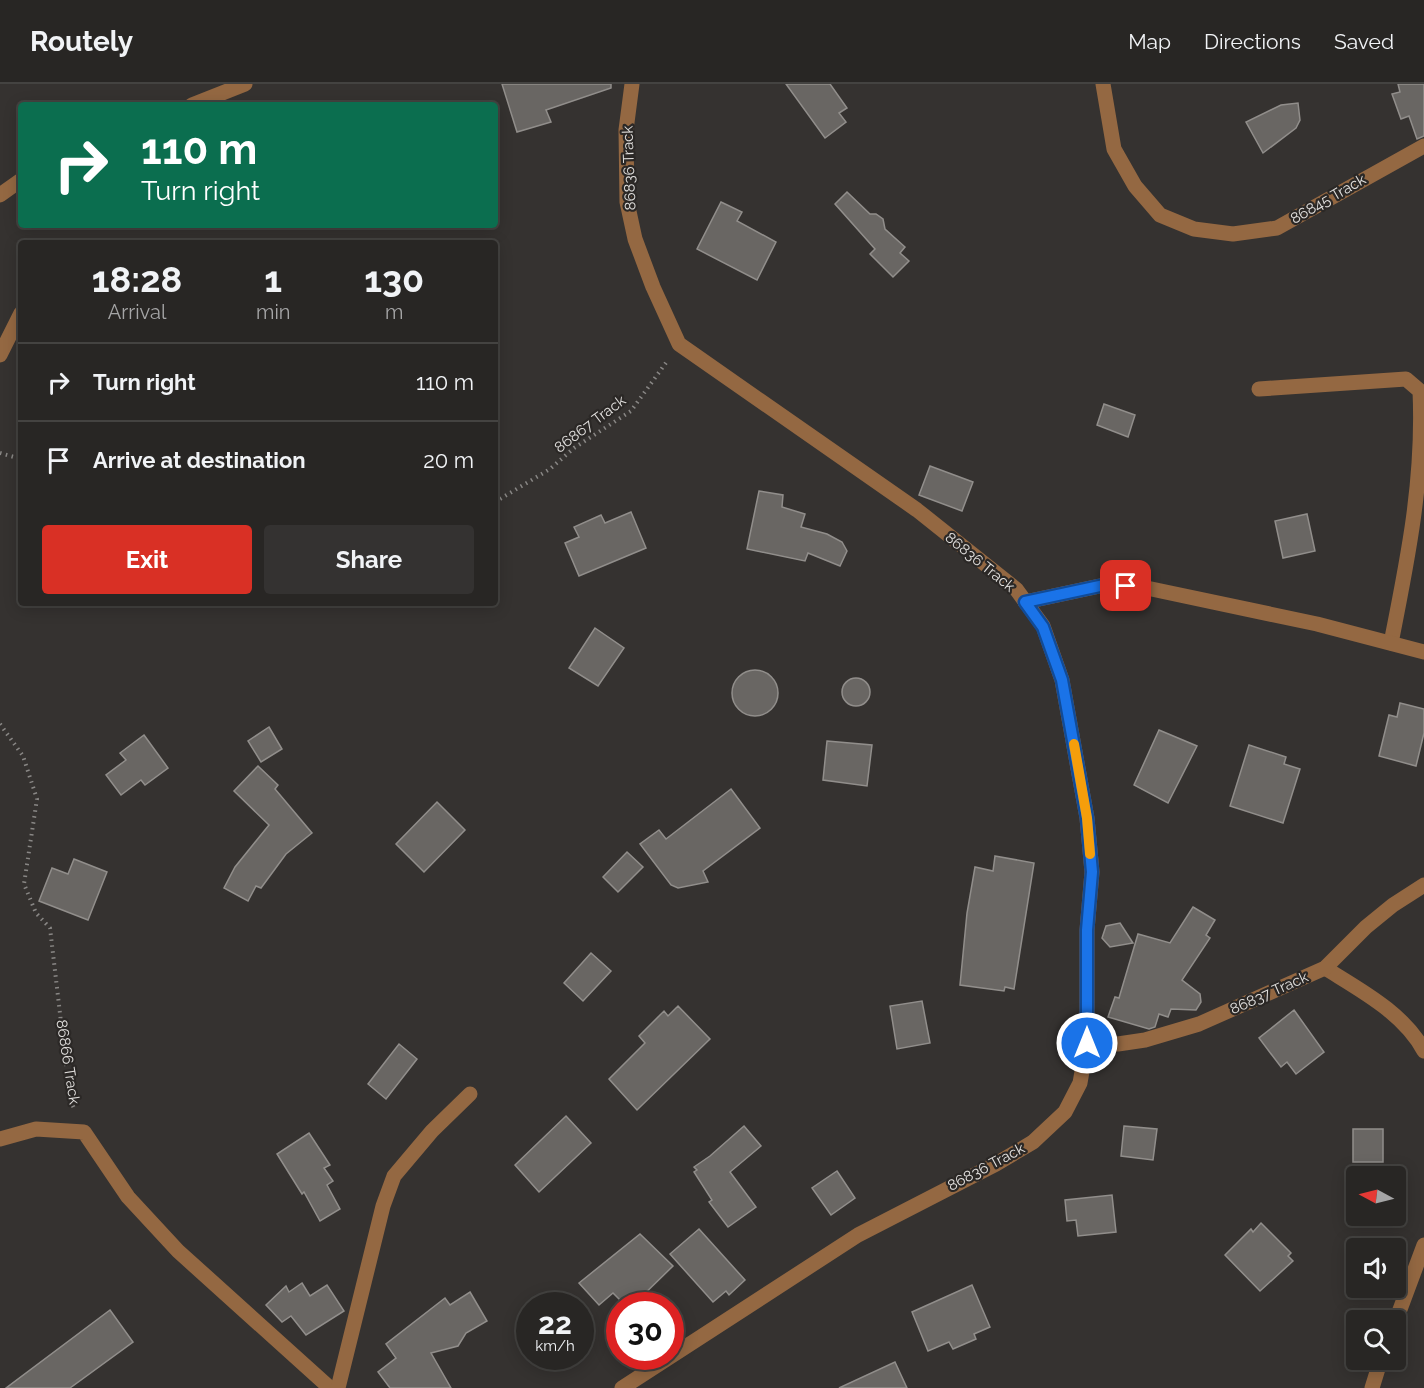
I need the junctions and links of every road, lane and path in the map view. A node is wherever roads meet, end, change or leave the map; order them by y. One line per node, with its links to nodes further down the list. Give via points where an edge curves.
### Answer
1 (245, 84): 4 (street)
2 (632, 84): 9 (street, 86836 Track, via 626,130 627,202 635,239)
3 (1103, 84): 5 (street, 86845 Track, via 1114,149 1135,186 1160,215 1194,229 1233,234 1277,228)
4 (200, 102)
5 (1424, 146)
6 (18, 182): 7 (street)
7 (0, 195)
8 (18, 319): 10 (street)
9 (679, 344): 15 (path, 86867 Track, via 631,411 573,448 550,469); 16 (street, 86836 Track, via 916,510 1016,589)
10 (0, 355)
11 (1259, 389): 12 (street, via 1406,379 1420,391)
12 (1423, 432): 17 (street, via 1418,494)
13 (0, 453): 14 (path)
14 (18, 458)
15 (498, 500)
16 (1025, 602): 17 (street, via 1109,584 1142,587); 22 (street, 86836 Track, via 1043,627 1062,680 1087,818 1092,872 1087,930)
17 (1391, 644): 18 (street)
18 (1424, 652)
19 (0, 724): 25 (path, 86866 Track, via 22,756 37,799 24,884 36,913 50,928 70,1099)
20 (1424, 885): 21 (street, 86837 Track, via 1366,927)
21 (1325, 968): 22 (street, 86837 Track, via 1199,1024 1145,1040); 23 (street, via 1408,1027)
22 (1087, 1043): 32 (street, 86836 Track, via 1080,1083 1065,1112 1033,1142 858,1235)
23 (1424, 1051)
24 (470, 1094): 31 (street, via 394,1176)
25 (84, 1132): 26 (street, via 36,1129); 30 (street, via 128,1197 178,1251)
26 (0, 1138)
27 (1424, 1245): 28 (street)
28 (1400, 1310)
29 (1378, 1370): 33 (street)
30 (330, 1388)
31 (338, 1388)
32 (622, 1388)
33 (1372, 1388)

